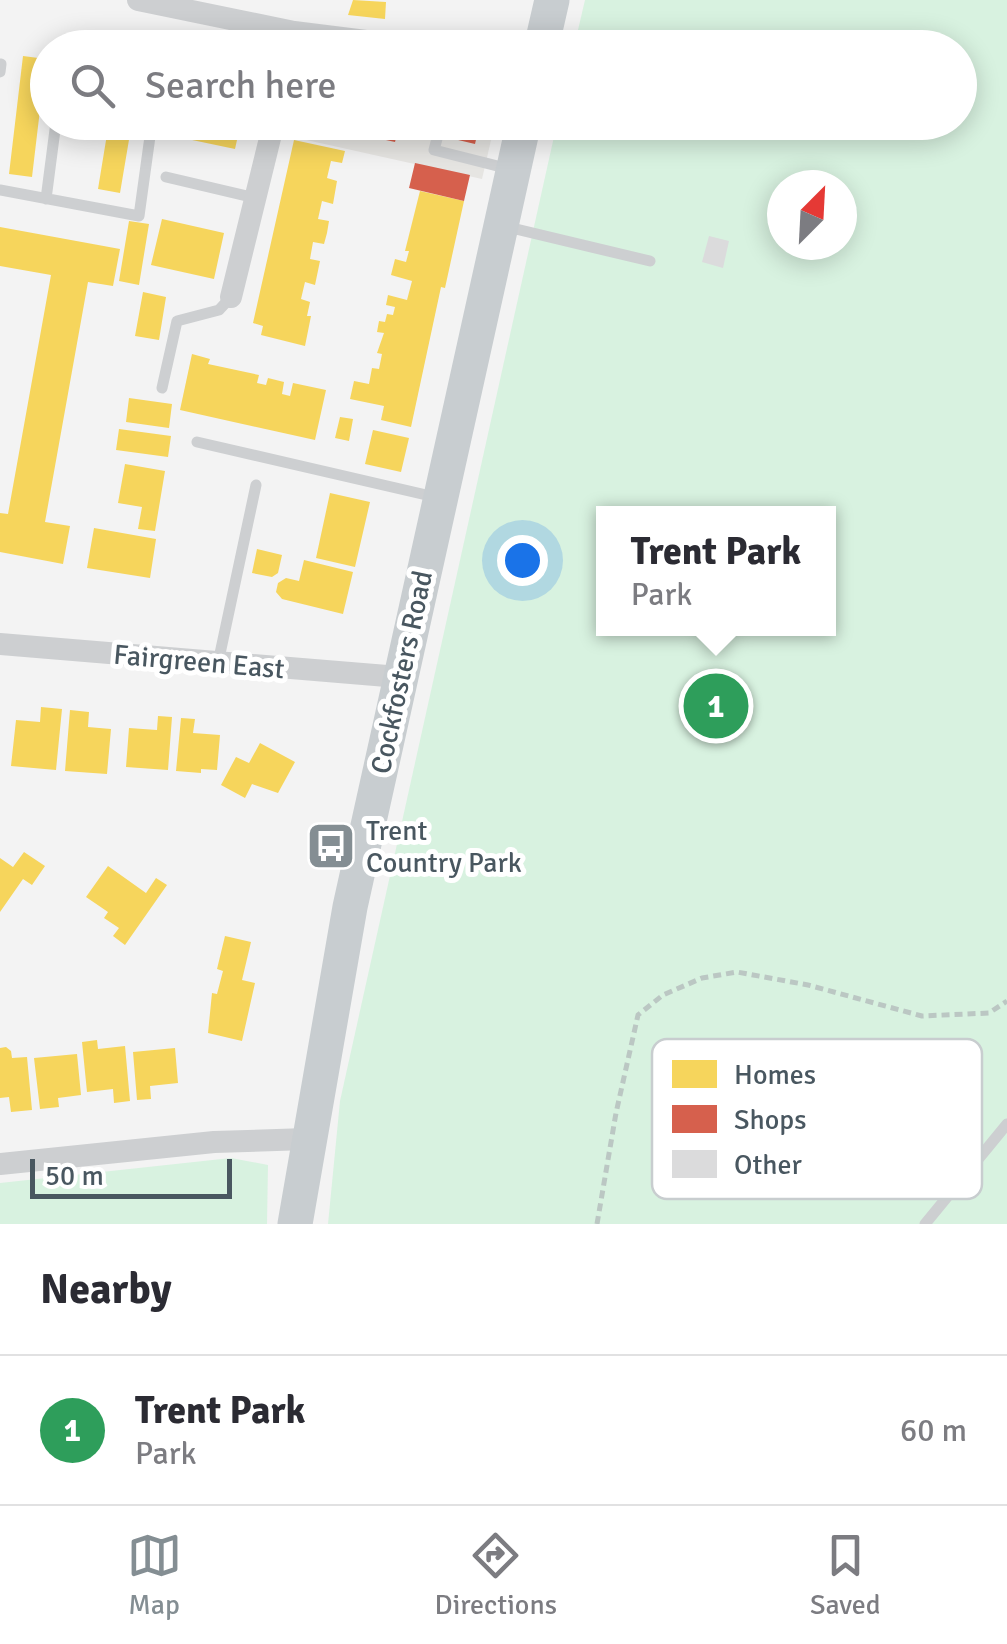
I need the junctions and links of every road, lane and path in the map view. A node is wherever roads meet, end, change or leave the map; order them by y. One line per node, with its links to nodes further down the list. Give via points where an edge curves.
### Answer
1 (138, 0): 3 (street)
2 (552, 0): 4 (main road)
3 (254, 30)
4 (545, 30)
5 (54, 140): 14 (lane)
6 (150, 140): 14 (lane, via 139,216)
7 (269, 140): 13 (street)
8 (437, 140): 10 (lane, via 434,150)
9 (520, 140): 10 (main road, Cockfosters Road)
10 (513, 170): 15 (main road, Cockfosters Road)
11 (166, 177): 13 (lane)
12 (0, 190): 14 (lane)
13 (254, 198): 17 (street)
14 (46, 199)
15 (501, 225): 16 (lane); 21 (main road, Cockfosters Road)
16 (650, 261)
17 (231, 296): 18 (lane, via 219,310 177,321)
18 (162, 388)
19 (197, 442): 21 (lane)
20 (256, 485): 23 (lane)
21 (440, 498): 24 (main road, Cockfosters Road)
22 (0, 644): 23 (street, Fairgreen East)
23 (218, 663): 24 (street, Fairgreen East)
24 (399, 677): 27 (main road, Cockfosters Road)
25 (1007, 1002): 32 (path, via 990,1013 922,1016 738,972 663,995 638,1015 630,1042)
26 (1007, 1124): 28 (lane)
27 (307, 1139): 29 (street); 31 (main road, Cockfosters Road)
28 (982, 1154)
29 (0, 1164)
30 (946, 1199): 33 (lane)
31 (295, 1224)
32 (597, 1224)
33 (925, 1224)

